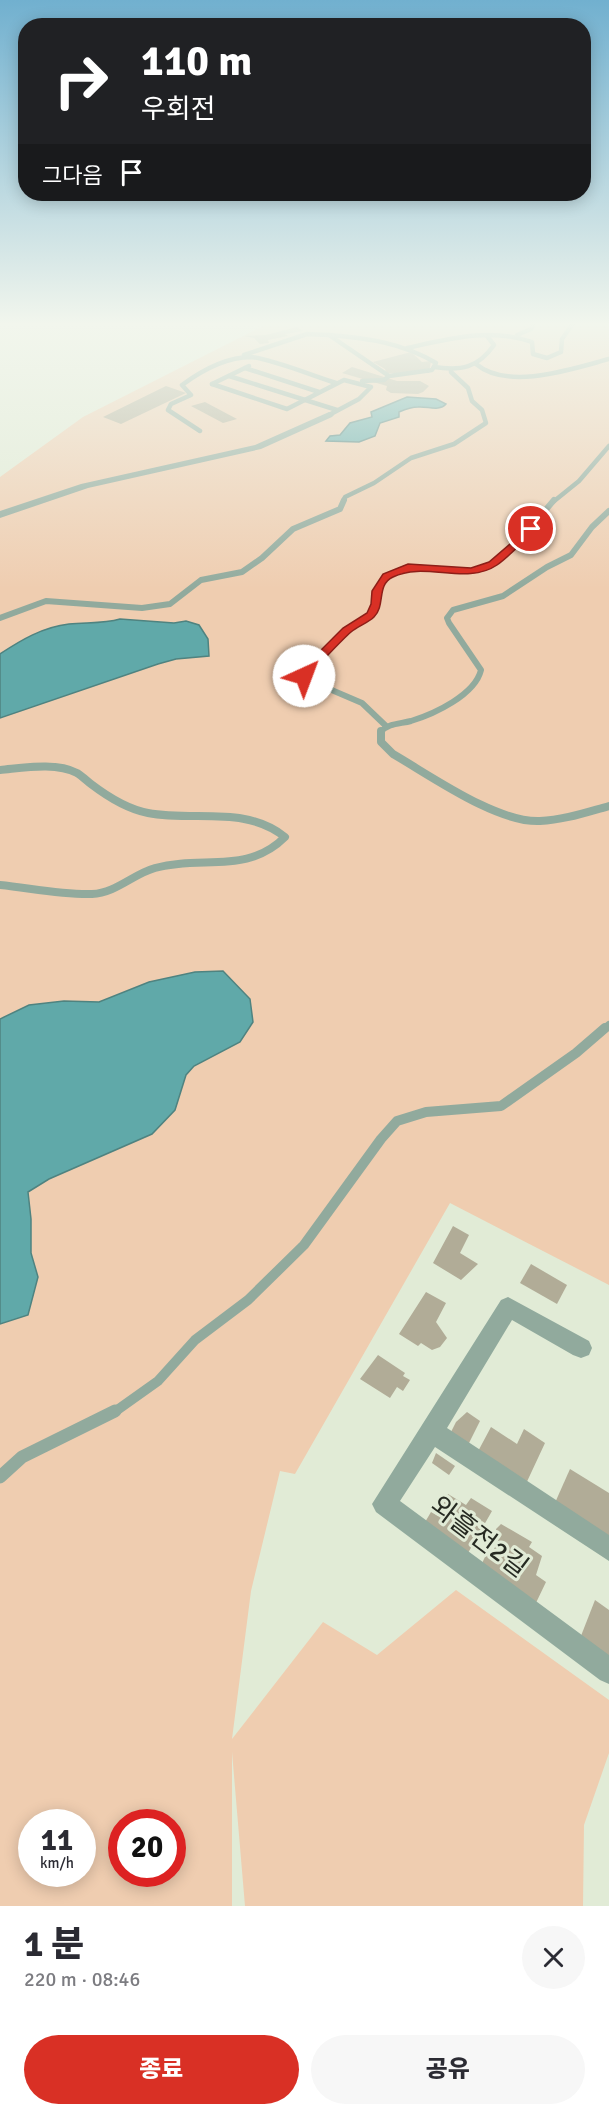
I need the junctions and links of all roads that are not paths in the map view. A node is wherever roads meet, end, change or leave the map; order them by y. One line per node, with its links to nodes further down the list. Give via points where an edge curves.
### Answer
1 (169, 411): 4 (lane)
2 (482, 411): 8 (lane, via 486,423 454,444 411,458 345,497 340,508 292,529 242,572 201,580 170,604 142,608 46,602)
3 (333, 412): 7 (street, via 258,447 85,486)
4 (200, 431)
5 (609, 446): 9 (lane, via 579,481 556,498 522,538 492,564 472,571 408,567 386,576 376,591 371,614 347,630 303,673 359,701)
6 (609, 511): 9 (lane, via 571,555 503,596 453,610 447,618 449,627 481,670 478,681 433,711)
7 (0, 515)
8 (0, 618)
9 (386, 726): 11 (lane, via 381,731 381,742 393,754 500,814 539,821)
10 (0, 771): 12 (lane, via 24,768 76,772 97,789 149,814 245,818 280,831 285,837 265,855 151,868 94,894)
11 (609, 806)
12 (0, 885)
13 (609, 1025): 16 (lane, via 501,1106 426,1112 398,1121 304,1245 248,1300 195,1340 158,1381 106,1417 22,1457)
14 (581, 1348): 15 (street, 와흘전2길, via 508,1307)
15 (432, 1431): 17 (street); 18 (street, 와흘전2길, via 384,1504)
16 (0, 1477)
17 (609, 1548)
18 (609, 1671)

